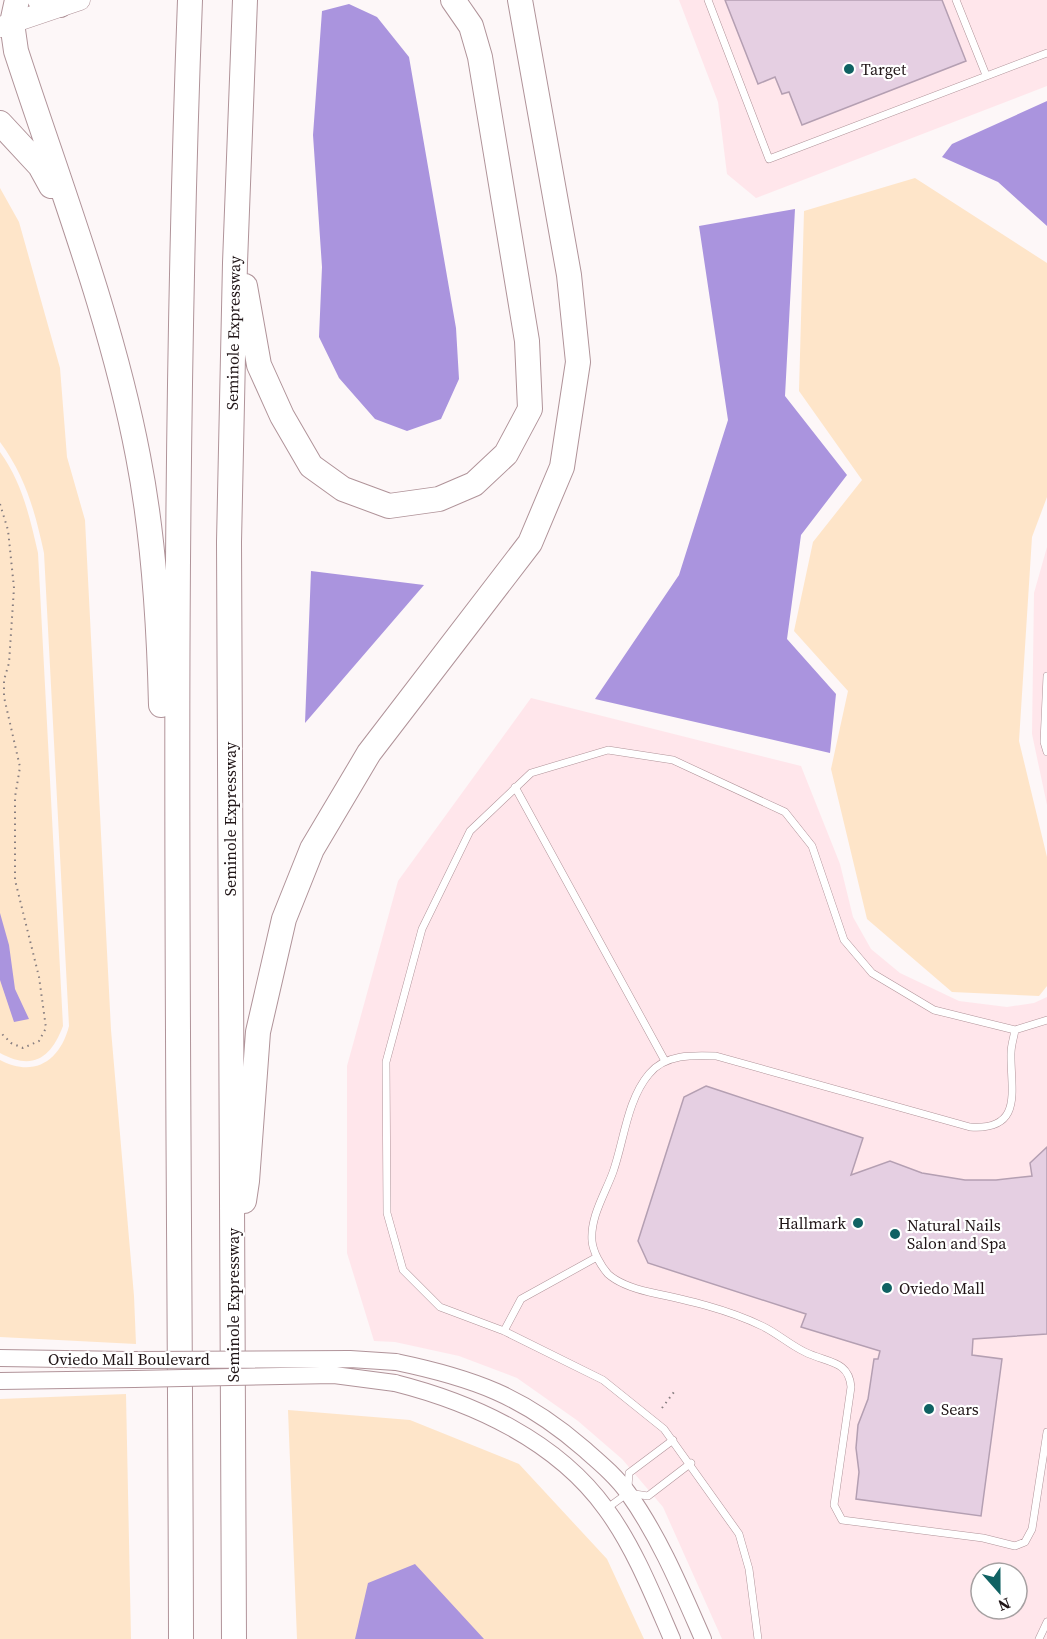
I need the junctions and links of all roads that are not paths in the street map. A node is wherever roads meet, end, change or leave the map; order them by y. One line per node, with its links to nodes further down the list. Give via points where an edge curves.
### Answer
1 (17, 0): 9 (highway)
2 (245, 0): 12 (highway, Seminole Expressway)
3 (453, 0): 12 (highway, via 471,26 480,57 527,341 530,409 506,454 474,484 439,499 389,506 343,489 311,466 259,365 245,291)
4 (520, 0): 22 (highway, via 569,275 578,362 562,467 530,543 369,753 312,849 284,919 258,1032)
5 (708, 0): 11 (lane, via 768,159)
6 (956, 0): 11 (lane)
7 (60, 2): 9 (main road)
8 (190, 4): 20 (highway, via 180,264)
9 (6, 25): 14 (highway)
10 (1047, 52): 11 (lane)
11 (986, 75)
12 (240, 119): 22 (highway, Seminole Expressway, via 230,542)
13 (0, 123): 14 (highway, via 40,166)
14 (74, 229): 20 (highway, via 115,360 147,509 156,584 165,918)
15 (1047, 676): 16 (lane)
16 (1047, 752)
17 (515, 788): 19 (lane, via 531,773 608,750 673,760 785,812 812,846 844,940 872,974 934,1010); 21 (lane); 24 (lane, via 470,831 422,929 386,1062 387,1213 403,1270 440,1307)
18 (1047, 1020): 19 (lane)
19 (1015, 1030): 21 (lane, via 1011,1052 1013,1105 1000,1122 986,1128 970,1127 716,1056 688,1055)
20 (176, 1052): 33 (highway)
21 (665, 1061): 23 (lane, via 649,1074 636,1098 598,1208 592,1240)
22 (240, 1178): 34 (highway, Seminole Expressway, via 233,1260)
23 (597, 1257): 24 (lane, via 521,1299); 27 (lane, via 609,1275 636,1289 697,1302 763,1326 801,1351 843,1366 850,1374 851,1387 834,1505 842,1520 1022,1544 1032,1529)
24 (504, 1331): 28 (lane, via 603,1380 655,1419)
25 (0, 1358): 30 (street, Oviedo Mall Boulevard, bridge, via 350,1359 396,1362 452,1373 508,1395 553,1422 612,1473)
26 (0, 1381): 31 (street, Oviedo Mall Boulevard, bridge, via 334,1375 395,1383 441,1395 499,1420 551,1455)
27 (1047, 1432)
28 (673, 1440): 29 (lane); 30 (lane, via 629,1473)
29 (691, 1463): 30 (lane, via 648,1496); 37 (lane, via 739,1534)
30 (628, 1493): 31 (lane); 36 (street, Oviedo Mall Boulevard, via 667,1557)
31 (606, 1509): 35 (street, Oviedo Mall Boulevard)
32 (1047, 1622): 38 (lane)
33 (181, 1639)
34 (234, 1639)
35 (672, 1639)
36 (703, 1639)
37 (758, 1639)
38 (1039, 1639)

